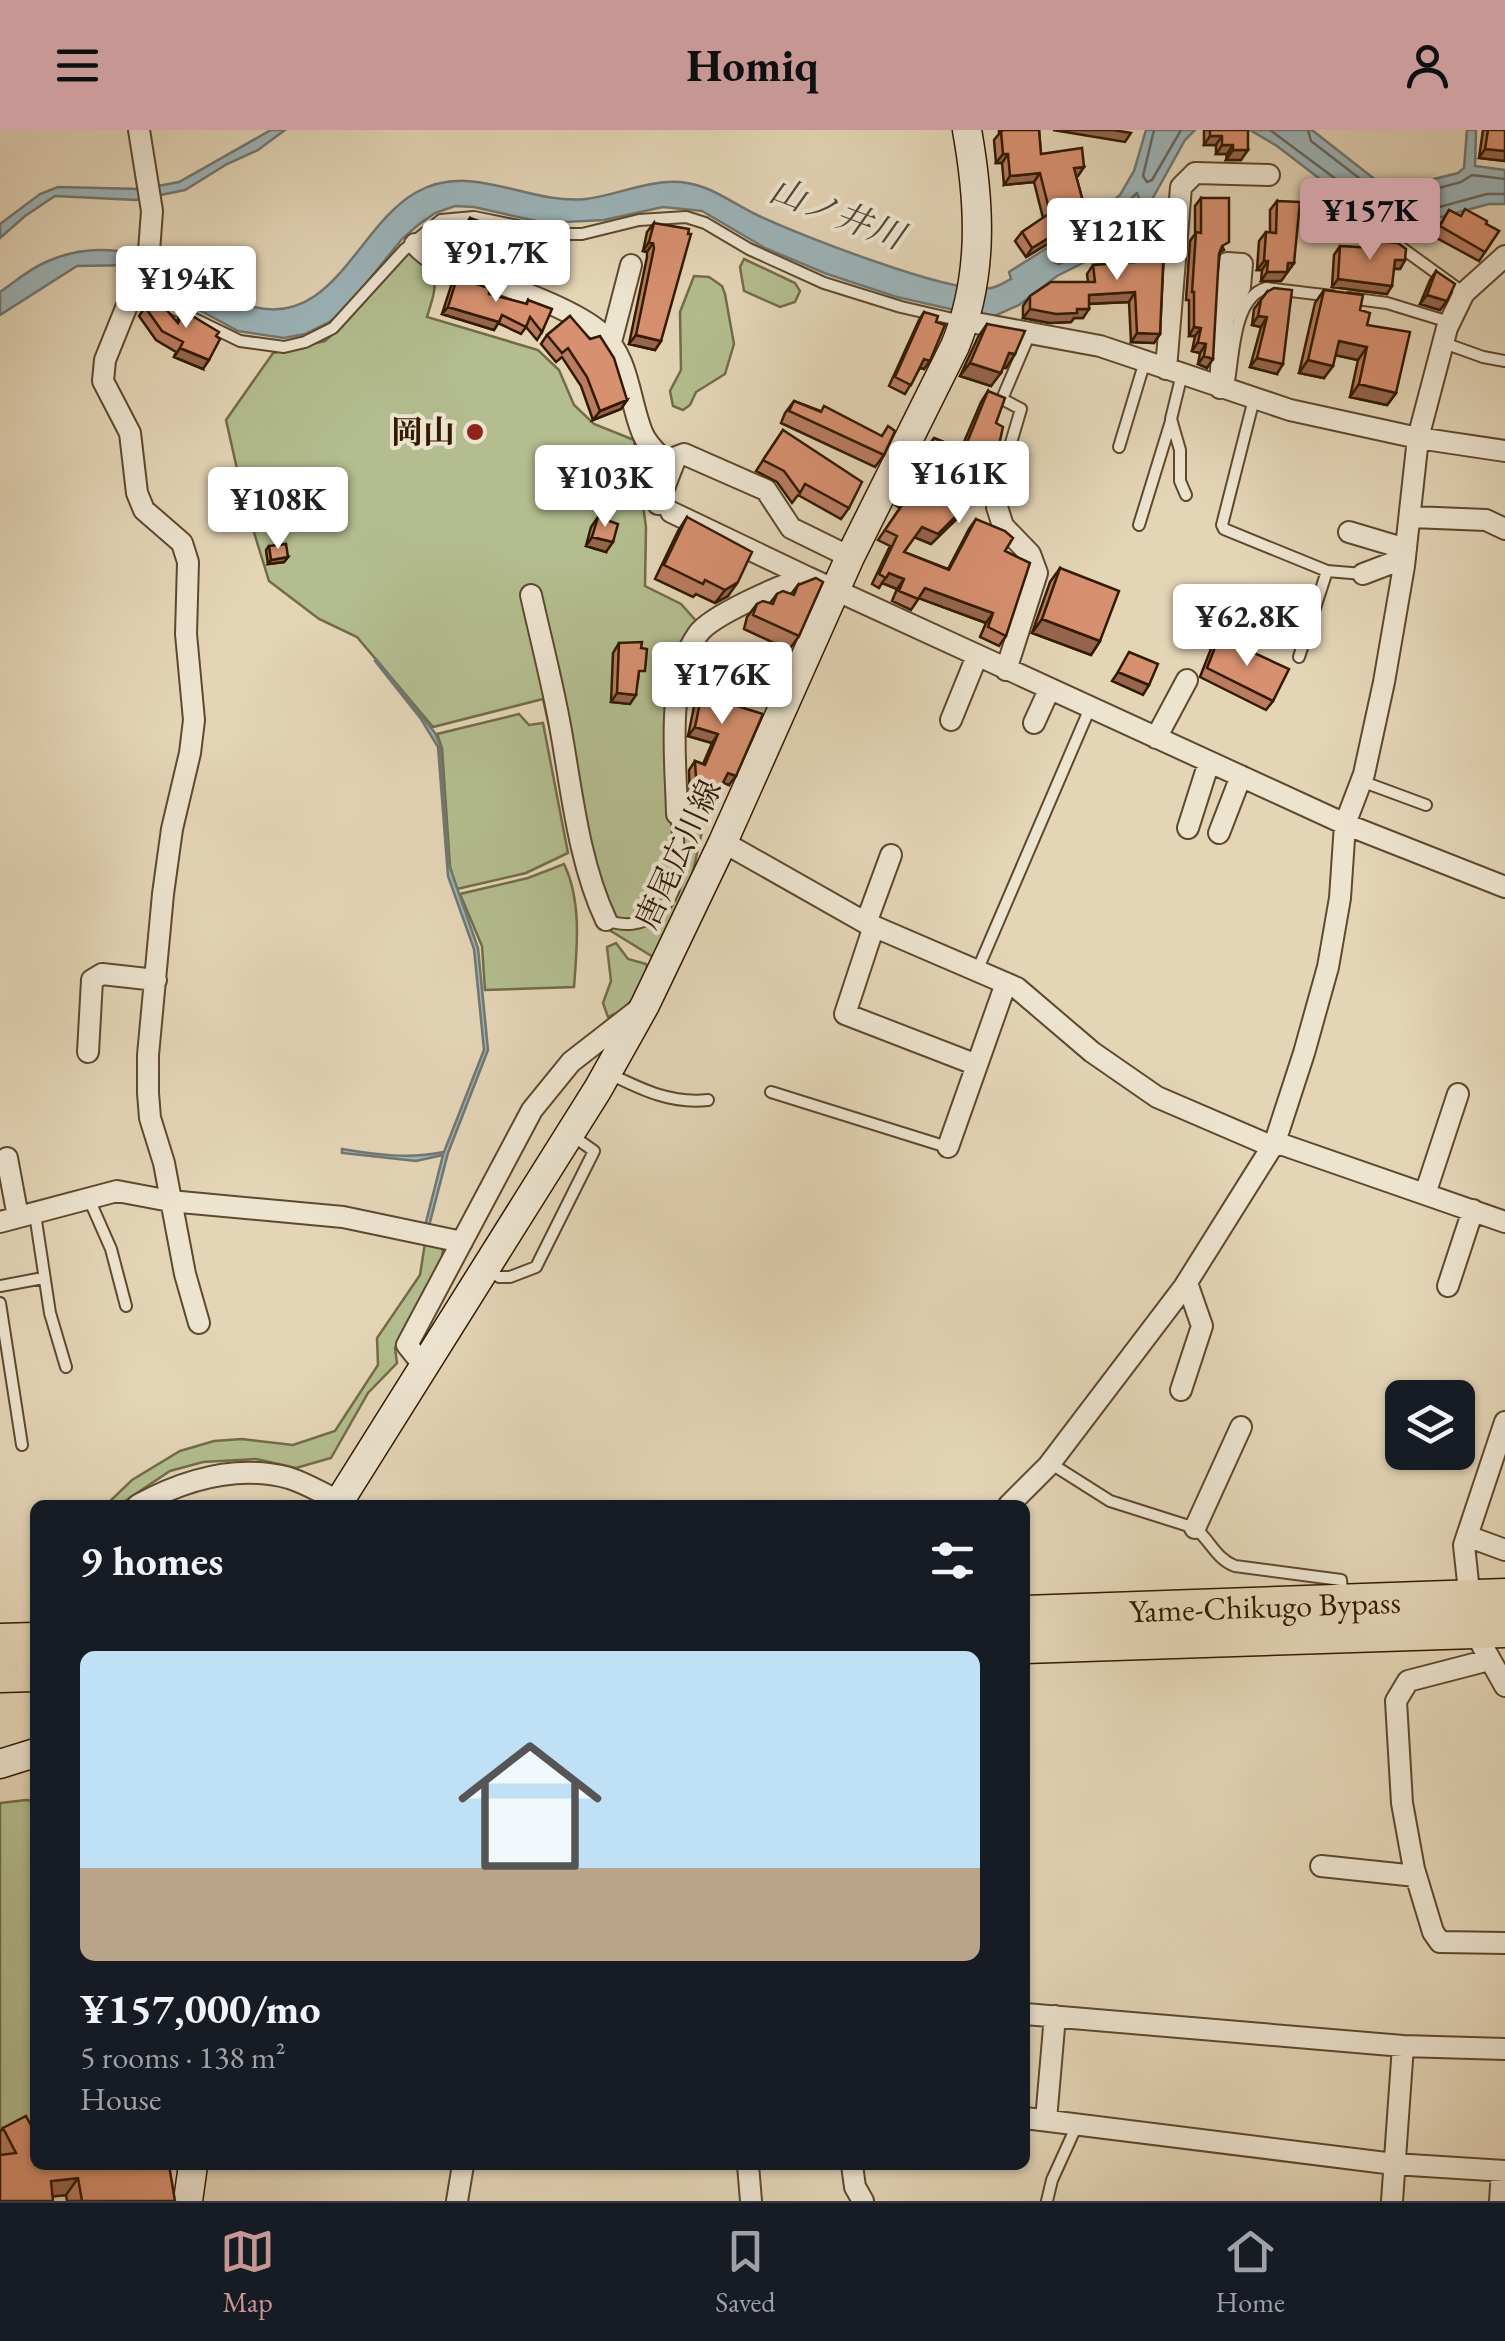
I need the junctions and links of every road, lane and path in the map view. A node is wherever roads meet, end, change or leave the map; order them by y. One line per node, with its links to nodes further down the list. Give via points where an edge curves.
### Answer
1 (139, 130): 8 (street, via 150,194 149,251)
2 (967, 130): 11 (main road, 唐尾広川線, via 979,233)
3 (1269, 175): 17 (street, via 1194,173 1181,187)
4 (1370, 240): 9 (lane, via 1395,243)
5 (415, 244): 8 (lane, via 332,328 284,347 240,341); 11 (lane, via 425,230 456,217 556,234 686,218 824,283 901,308); 14 (street, via 440,265 570,313)
6 (1505, 256): 9 (street)
7 (631, 264): 14 (street)
8 (136, 288): 61 (street, via 102,381 130,433 136,494 144,510 182,543 188,562 194,720 172,829)
9 (1464, 292): 13 (street)
10 (1224, 318): 18 (street)
11 (966, 319): 12 (street); 32 (main road, 唐尾広川線)
12 (1030, 333): 15 (street); 25 (lane, via 1002,399 1021,410)
13 (1447, 333): 16 (lane, via 1483,357); 18 (lane, via 1387,303 1266,288 1243,309); 21 (street)
14 (610, 342): 24 (street, via 643,437)
15 (1145, 361): 17 (street); 22 (lane)
16 (1505, 361)
17 (1174, 372): 18 (street); 20 (lane)
18 (1223, 389): 19 (street)
19 (1254, 399): 21 (street); 33 (lane, via 1222,525)
20 (1172, 419): 26 (lane); 28 (lane)
21 (1418, 438): 23 (street); 27 (street)
22 (1119, 448)
23 (1505, 451)
24 (672, 468): 32 (street, via 684,454 766,490 791,528); 35 (street, via 665,508)
25 (1000, 480): 40 (street, via 1003,526 1047,577)
26 (1186, 495)
27 (1412, 516): 29 (street, via 1486,520); 31 (street)
28 (1139, 525)
29 (1505, 529)
30 (1349, 532): 31 (street)
31 (1406, 554): 34 (street); 49 (street)
32 (850, 557): 36 (main road, 唐尾広川線)
33 (1327, 571): 34 (lane); 39 (lane)
34 (1362, 574)
35 (807, 578): 36 (street); 51 (street, via 698,632 677,683)
36 (835, 590): 38 (street); 55 (main road, 唐尾広川線)
37 (531, 595): 58 (street, via 596,900)
38 (976, 656): 40 (street); 44 (street)
39 (1299, 658)
40 (1006, 670): 42 (street)
41 (1186, 680): 46 (street)
42 (1049, 690): 43 (street); 45 (street)
43 (1090, 708): 46 (street); 60 (lane)
44 (951, 720)
45 (1034, 724)
46 (1156, 738): 47 (street)
47 (1209, 762): 48 (street); 53 (street)
48 (1241, 776): 52 (street); 54 (street)
49 (1361, 781): 50 (lane); 52 (street)
50 (1426, 805)
51 (677, 814): 58 (lane, via 678,872 663,908 640,923)
52 (1345, 824): 57 (street); 71 (street, via 1328,967)
53 (1188, 828)
54 (1219, 833)
55 (723, 842): 59 (street); 63 (main road, 唐尾広川線)
56 (892, 856): 59 (street)
57 (1505, 887)
58 (606, 920)
59 (870, 925): 60 (street); 65 (street, via 845,1014)
60 (977, 970): 62 (street)
61 (156, 980): 64 (street, via 102,974 92,980); 76 (street, via 148,1093)
62 (1006, 983): 65 (street); 71 (street, via 1157,1097)
63 (644, 1005): 66 (main road, 唐尾広川線); 80 (street, via 571,1062 532,1110)
64 (88, 1052)
65 (977, 1065): 72 (street)
66 (607, 1072): 69 (lane, via 668,1099); 70 (main road, 唐尾広川線)
67 (771, 1092): 72 (lane)
68 (1458, 1094): 74 (street)
69 (708, 1100)
70 (569, 1134): 81 (lane, via 594,1151 561,1220 536,1266); 89 (main road, 唐尾広川線)
71 (1273, 1144): 74 (street); 83 (street)
72 (948, 1147)
73 (7, 1158): 78 (street)
74 (1425, 1194): 77 (street)
75 (89, 1199): 76 (street, via 117,1191); 78 (street); 87 (lane)
76 (170, 1200): 80 (street, via 343,1217); 88 (street)
77 (1473, 1210): 79 (street); 85 (street)
78 (18, 1218): 82 (lane)
79 (1505, 1222)
80 (462, 1242): 89 (street, via 407,1346)
81 (498, 1277)
82 (43, 1278): 84 (lane); 90 (lane)
83 (1186, 1283): 91 (street, via 1202,1326); 95 (street)
84 (0, 1286)
85 (1448, 1286)
86 (0, 1303): 94 (lane)
87 (126, 1306)
88 (199, 1323)
89 (424, 1366): 98 (main road, 唐尾広川線)
90 (66, 1367)
91 (1181, 1390)
92 (1505, 1422): 101 (street)
93 (1241, 1427): 100 (street)
94 (22, 1444)
95 (1050, 1464): 99 (street); 100 (lane, via 1110,1501)
96 (148, 1500): 97 (street, via 186,1482 236,1472 289,1478)
97 (332, 1500)
98 (340, 1500)
99 (1015, 1500)
100 (1195, 1528): 103 (lane, via 1223,1562 1341,1580)
101 (1467, 1536): 102 (street); 105 (street, via 1464,1545)
102 (1505, 1550)
103 (1342, 1591)
104 (1030, 1615): 105 (highway, Yame-Chikugo Bypass)
105 (1488, 1623): 108 (highway, Yame-Chikugo Bypass); 111 (street); 115 (street, via 1408,1681 1396,1700 1402,1803)
106 (30, 1642): 107 (highway)
107 (0, 1643)
108 (1030, 1644)
109 (30, 1672): 110 (highway)
110 (0, 1673)
111 (1505, 1686)
112 (30, 1755): 113 (main road)
113 (0, 1764)
114 (1320, 1866): 115 (street)
115 (1416, 1876): 116 (street, via 1440,1942)
116 (1505, 1943)
117 (1030, 2014): 118 (street)
118 (1055, 2016): 119 (street); 121 (street)
119 (1403, 2046): 120 (street); 123 (street)
120 (1505, 2049)
121 (1036, 2119): 122 (street)
122 (1078, 2124): 123 (street); 133 (lane)
123 (1394, 2164): 128 (street); 134 (street)
124 (192, 2170): 129 (main road)
125 (462, 2170): 130 (street)
126 (748, 2170): 131 (street)
127 (853, 2170): 132 (street)
128 (1504, 2171): 135 (street)
129 (188, 2201)
130 (457, 2201)
131 (751, 2201)
132 (863, 2201)
133 (1047, 2201)
134 (1392, 2201)
135 (1500, 2201)

